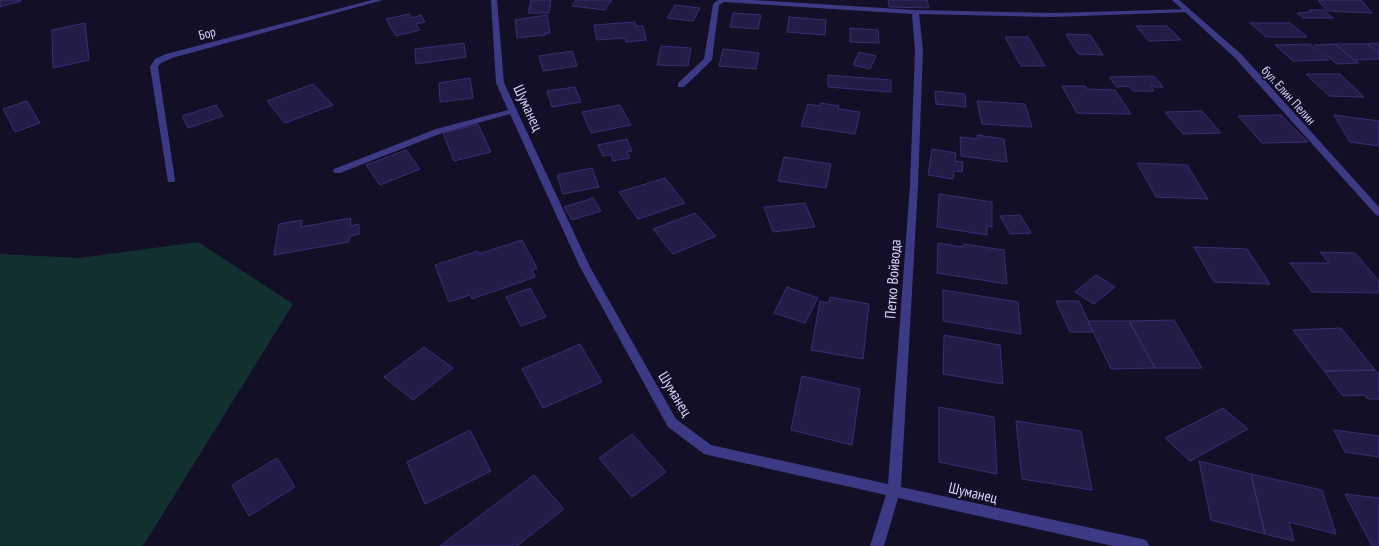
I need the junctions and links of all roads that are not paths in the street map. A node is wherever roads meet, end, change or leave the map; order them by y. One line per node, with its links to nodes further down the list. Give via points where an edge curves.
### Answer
1 (380, 0): 10 (street, Бор, via 168,56 158,61 154,67)
2 (494, 0): 8 (street, Шуманец, via 500,83)
3 (723, 0): 6 (street); 7 (street, via 716,4 708,60)
4 (1175, 0): 5 (street, бул. Елин Пелин)
5 (1188, 10): 6 (street, via 1053,15); 11 (street, бул. Елин Пелин, via 1238,56)
6 (915, 12): 12 (street, Петко Войвода, via 919,50 914,185)
7 (681, 85)
8 (513, 111): 9 (street, via 439,131); 12 (street, Шуманец, via 585,267 672,423 708,450)
9 (337, 171)
10 (171, 180)
11 (1378, 210)
12 (894, 491): 13 (street, Петко Войвода); 14 (street, Шуманец)
13 (877, 546)
14 (1142, 546)

